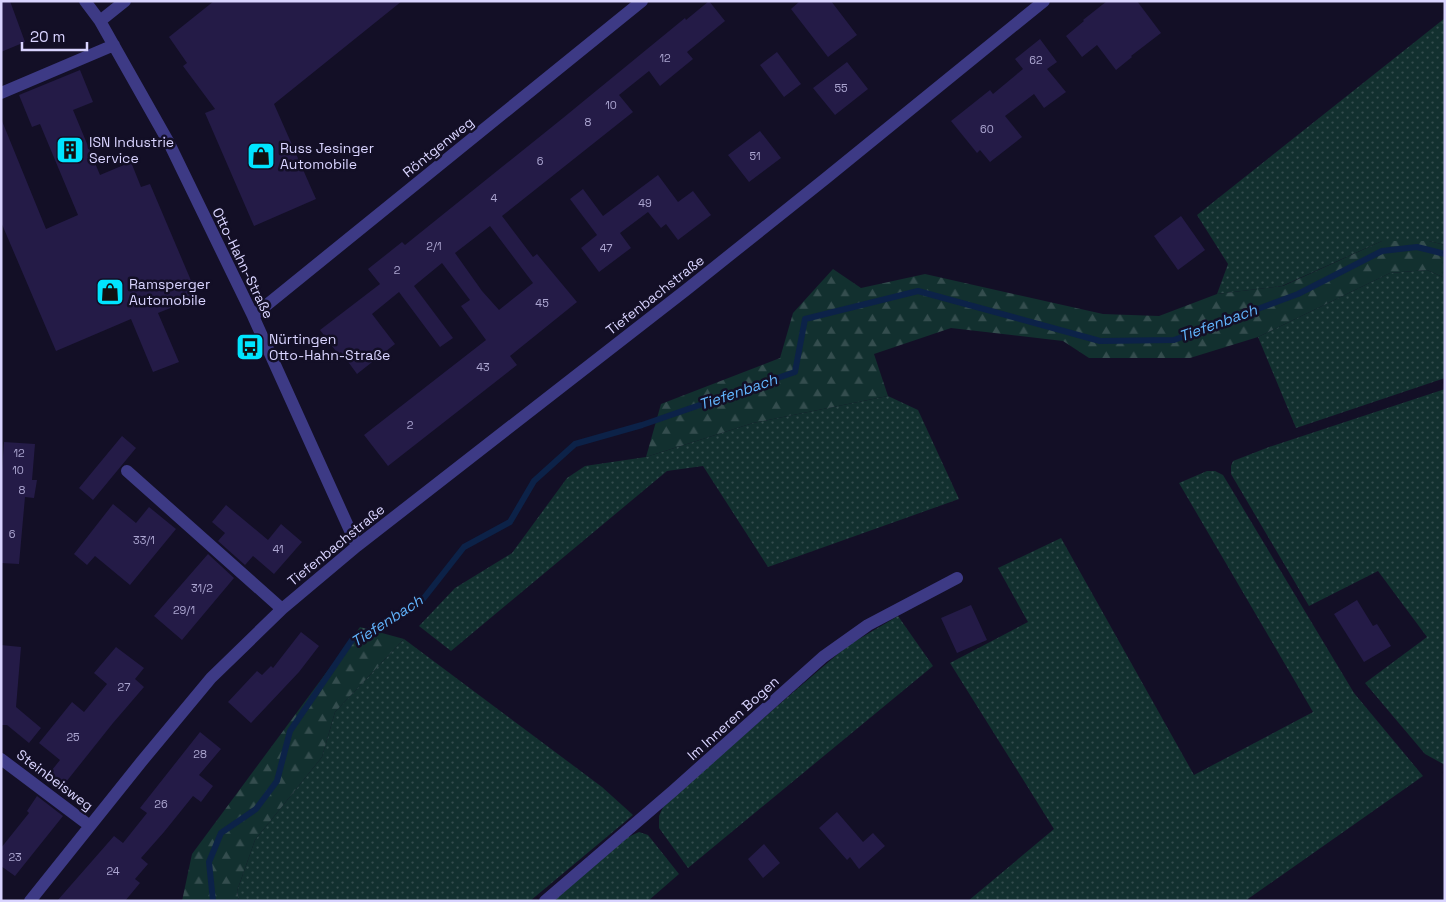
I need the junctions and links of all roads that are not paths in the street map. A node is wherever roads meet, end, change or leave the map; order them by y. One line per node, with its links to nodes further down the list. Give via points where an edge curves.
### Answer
1 (86, 1): 5 (street, Otto-Hahn-Straße)
2 (125, 1): 5 (street)
3 (642, 1): 8 (street, Röntgenweg)
4 (1044, 1): 10 (street, Tiefenbachstraße, via 694,284)
5 (100, 21): 6 (street, Otto-Hahn-Straße)
6 (114, 45): 7 (street); 8 (street, Otto-Hahn-Straße, via 168,143)
7 (1, 93)
8 (253, 316): 10 (street, Otto-Hahn-Straße)
9 (127, 471): 12 (street)
10 (357, 546): 12 (street, Tiefenbachstraße)
11 (956, 578): 16 (street, Im Inneren Bogen, via 868,625 823,658)
12 (282, 608): 14 (street, Tiefenbachstraße, via 211,678)
13 (1, 759): 14 (street, Steinbeisweg)
14 (90, 826): 15 (street, Tiefenbachstraße)
15 (30, 901)
16 (545, 901)

